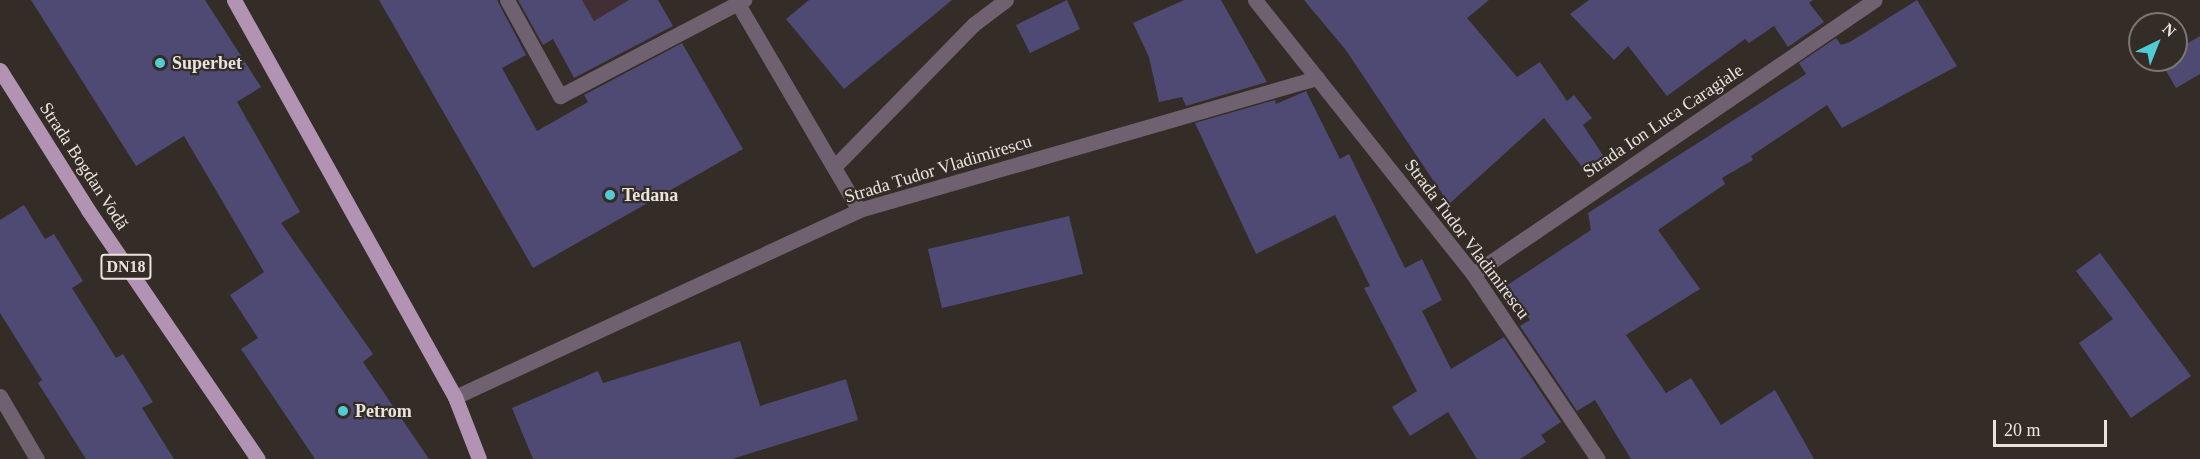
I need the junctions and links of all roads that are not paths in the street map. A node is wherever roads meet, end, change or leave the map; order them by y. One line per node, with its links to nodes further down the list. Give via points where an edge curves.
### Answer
1 (234, 0): 13 (main road)
2 (507, 0): 6 (street, via 560,96)
3 (1006, 0): 9 (street, via 974,24)
4 (1255, 0): 8 (street, Strada Tudor Vladimirescu)
5 (1874, 0): 11 (street, Strada Ion Luca Caragiale)
6 (741, 2): 9 (street)
7 (0, 70): 15 (main road, Strada Bogdan Vodă / DN18, via 88,210)
8 (1317, 78): 10 (street, Strada Tudor Vladimirescu); 11 (street, Strada Tudor Vladimirescu)
9 (834, 167): 10 (street)
10 (858, 210): 13 (street, Strada Tudor Vladimirescu)
11 (1473, 274): 17 (street, Strada Tudor Vladimirescu)
12 (0, 396): 14 (street)
13 (455, 398): 16 (main road)
14 (37, 459)
15 (258, 459)
16 (478, 459)
17 (1598, 459)

